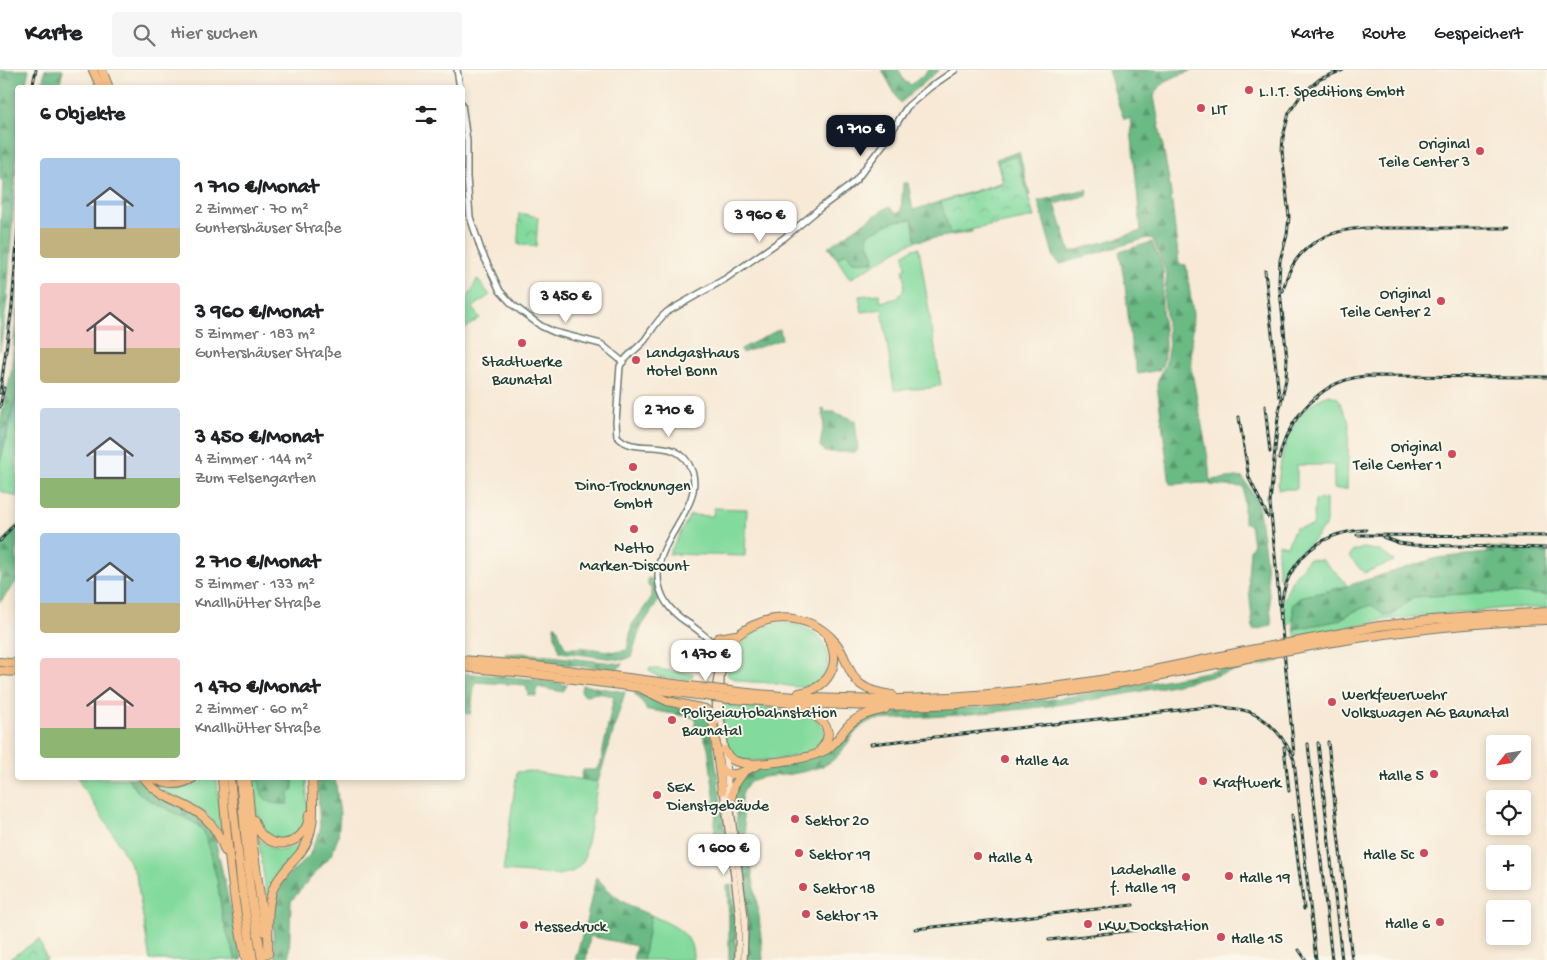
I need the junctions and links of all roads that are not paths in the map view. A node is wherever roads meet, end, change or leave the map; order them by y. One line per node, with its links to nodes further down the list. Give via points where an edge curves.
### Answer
1 (93, 70): 5 (highway)
2 (102, 70): 6 (highway)
3 (457, 70): 7 (street)
4 (955, 70): 9 (street, via 907,108 885,142 847,188 778,242 712,287 667,312)
5 (100, 85)
6 (108, 85)
7 (460, 85)
8 (465, 122): 9 (street, via 470,217 500,291 533,322 554,332 601,344)
9 (623, 362): 15 (street, via 620,366 616,432 619,439 631,445 676,451 691,469 694,482 692,498 662,553 657,576 661,593 668,607 680,618)
10 (1547, 612): 16 (highway, via 1379,626)
11 (1547, 620): 16 (highway, via 1432,627)
12 (747, 629): 13 (highway, via 770,619 789,618 808,622); 14 (highway); 17 (highway)
13 (824, 632): 28 (highway, via 834,655 827,678 807,692); 29 (highway, via 838,646 850,672 862,686 879,693)
14 (738, 635): 15 (highway); 17 (highway)
15 (715, 639): 17 (street); 21 (street)
16 (1295, 645): 18 (highway, bridge)
17 (728, 648): 21 (main road); 32 (main road, via 720,683)
18 (1266, 651): 29 (highway, via 1072,684); 31 (highway, via 1167,675 1074,691 996,701)
19 (465, 660): 27 (highway, bridge, via 642,679)
20 (0, 662): 22 (highway)
21 (720, 663): 35 (main road, via 715,695)
22 (15, 664)
23 (465, 667): 26 (highway)
24 (0, 671): 25 (highway)
25 (15, 672)
26 (640, 688): 27 (highway, bridge, via 705,696); 46 (highway, via 667,701 705,709 712,714)
27 (730, 695): 28 (highway); 30 (highway)
28 (772, 695): 29 (highway)
29 (914, 698)
30 (787, 703): 31 (highway); 33 (highway, via 813,713 824,723 826,741)
31 (909, 706): 33 (highway, via 882,710 856,719 831,746)
32 (724, 750): 34 (highway, via 735,761); 35 (main road)
33 (816, 754): 34 (highway)
34 (759, 764): 36 (highway)
35 (724, 771): 36 (highway, via 732,774); 46 (main road); 47 (main road)
36 (745, 771): 47 (highway, via 734,786)
37 (146, 780): 49 (highway, via 162,794 207,818 221,839)
38 (158, 780): 39 (highway, via 174,784)
39 (190, 780)
40 (222, 780): 49 (highway)
41 (230, 780): 52 (highway, via 242,896)
42 (240, 780): 53 (highway, via 250,888)
43 (247, 780): 48 (highway)
44 (307, 780): 48 (highway, via 308,820 302,833 292,841 279,844 265,838 255,824)
45 (312, 780): 50 (highway, via 312,830 271,896)
46 (722, 791): 54 (main road, via 739,916)
47 (730, 803): 55 (main road, via 745,918)
48 (249, 804): 50 (highway)
49 (230, 868): 51 (highway)
50 (269, 957)
51 (246, 960)
52 (253, 960)
53 (262, 960)
54 (738, 960)
55 (744, 960)

